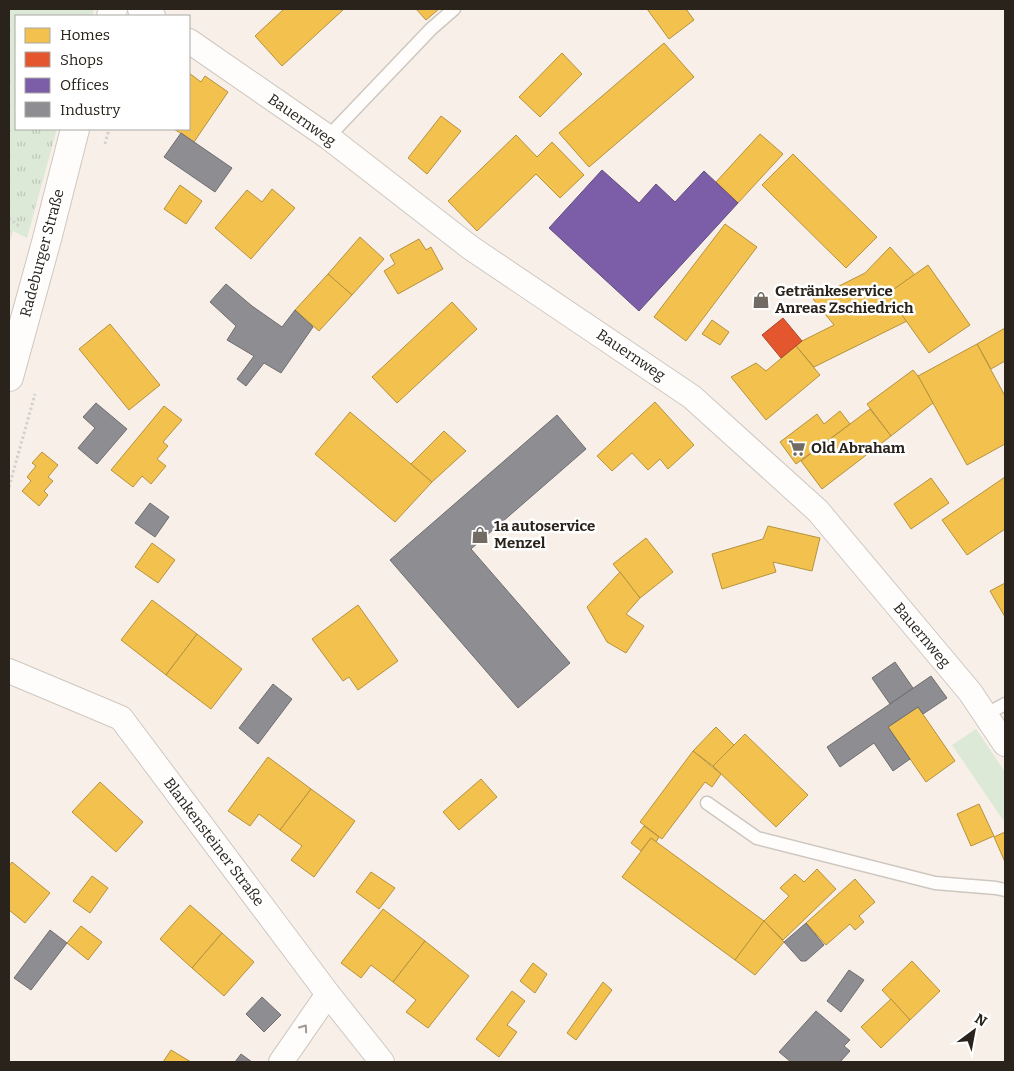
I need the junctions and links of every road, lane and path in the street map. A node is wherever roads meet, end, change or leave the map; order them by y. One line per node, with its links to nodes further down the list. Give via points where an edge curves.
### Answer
1 (140, 9): 3 (street)
2 (454, 9): 6 (lane)
3 (151, 15)
4 (190, 42): 6 (street, Bauernweg)
5 (75, 130): 7 (main road, Radeburger Straße)
6 (328, 137): 9 (street, Bauernweg, via 471,248 692,396 818,511 970,692)
7 (9, 377)
8 (9, 671): 13 (street, Blankensteiner Straße, via 121,718)
9 (995, 709): 10 (street, Bauernweg)
10 (1005, 744)
11 (707, 803): 12 (lane, via 757,838 935,883)
12 (1005, 890)
13 (328, 994): 14 (street, one-way to 13); 15 (street, Blankensteiner Straße)
14 (280, 1062)
15 (382, 1062)

